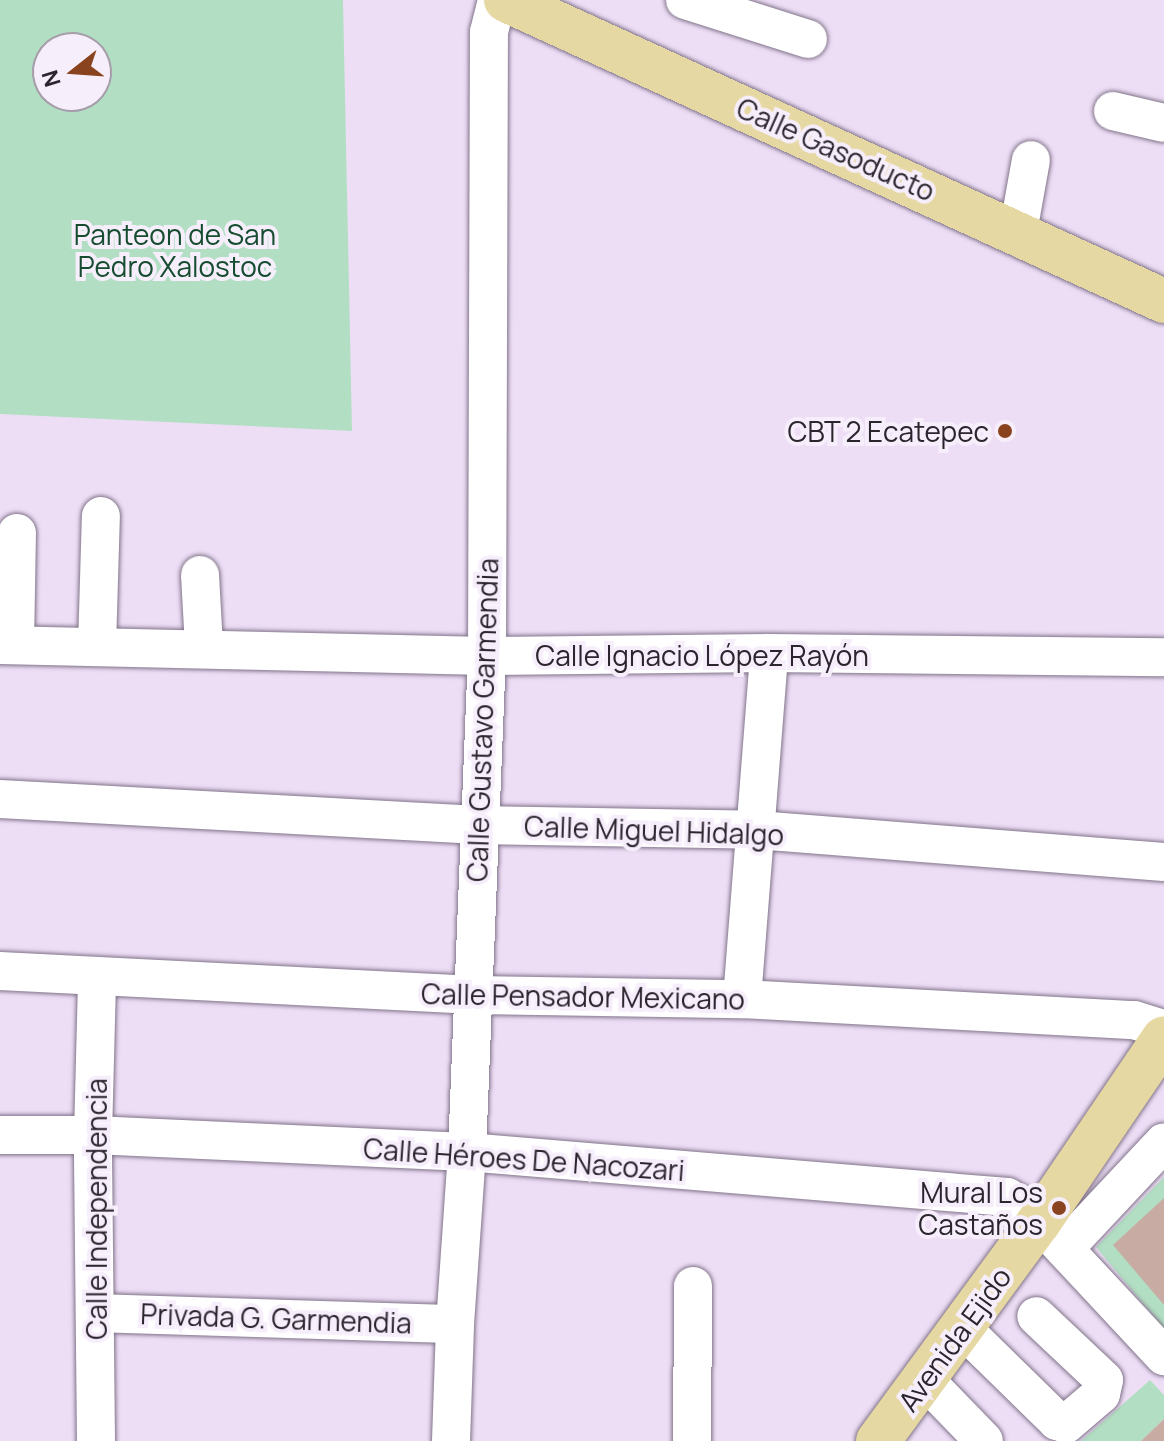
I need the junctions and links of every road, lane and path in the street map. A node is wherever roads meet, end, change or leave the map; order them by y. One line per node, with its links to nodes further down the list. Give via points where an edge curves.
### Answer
1 (497, 0): 17 (street, Calle Gustavo Garmendia, via 489,32)
2 (506, 0): 8 (main road, Calle Gasoducto)
3 (685, 0): 4 (street)
4 (808, 39)
5 (1113, 111): 6 (street)
6 (1164, 123)
7 (1031, 160): 8 (street)
8 (1018, 232): 9 (main road, Calle Gasoducto)
9 (1164, 301)
10 (101, 516): 14 (street)
11 (17, 533): 13 (street)
12 (200, 575): 15 (street)
13 (7, 645): 14 (street, Calle Ignacio López Rayón)
14 (97, 647): 15 (street, Calle Ignacio López Rayón)
15 (204, 647): 17 (street, Calle Ignacio López Rayón)
16 (769, 653): 17 (street, Calle Ignacio López Rayón); 18 (street, Calle Ignacio López Rayón); 21 (street)
17 (487, 656): 20 (street, Calle Gustavo Garmendia)
18 (1164, 657)
19 (0, 799): 20 (street, Calle Miguel Hidalgo)
20 (478, 825): 21 (street, Calle Miguel Hidalgo); 25 (street, Calle Gustavo Garmendia)
21 (757, 830): 22 (street, Calle Miguel Hidalgo); 26 (street)
22 (1164, 862)
23 (0, 971): 24 (street, Calle Pensador Mexicano)
24 (97, 977): 25 (street, Calle Pensador Mexicano); 30 (street, Calle Independencia)
25 (474, 995): 26 (street, Calle Pensador Mexicano); 32 (street, Calle Gustavo Garmendia)
26 (742, 999): 27 (street, Calle Pensador Mexicano, via 1134,1020)
27 (1164, 1029)
28 (1164, 1038): 33 (main road, Avenida Ejido)
29 (0, 1135): 30 (street, Calle Héroes De Nacozari)
30 (93, 1135): 32 (street, Calle Héroes De Nacozari); 35 (street, Calle Independencia)
31 (1164, 1142): 33 (street)
32 (467, 1152): 33 (street, Calle Héroes De Nacozari, via 992,1195 1015,1200); 37 (street, Calle Gustavo Garmendia)
33 (1052, 1235): 38 (main road, Avenida Ejido); 39 (street, Calle Héroes De Nacozari)
34 (693, 1286): 44 (street)
35 (97, 1313): 37 (street, Privada G. Garmendia); 42 (street, Calle Independencia)
36 (1036, 1316): 38 (street, via 1104,1380 1101,1394 1066,1424)
37 (455, 1324): 43 (street, Calle Gustavo Garmendia)
38 (961, 1327): 40 (main road, Avenida Ejido)
39 (1164, 1356)
40 (924, 1379): 41 (main road, Avenida Ejido); 45 (street)
41 (895, 1434)
42 (96, 1441)
43 (451, 1441)
44 (692, 1441)
45 (984, 1441)

